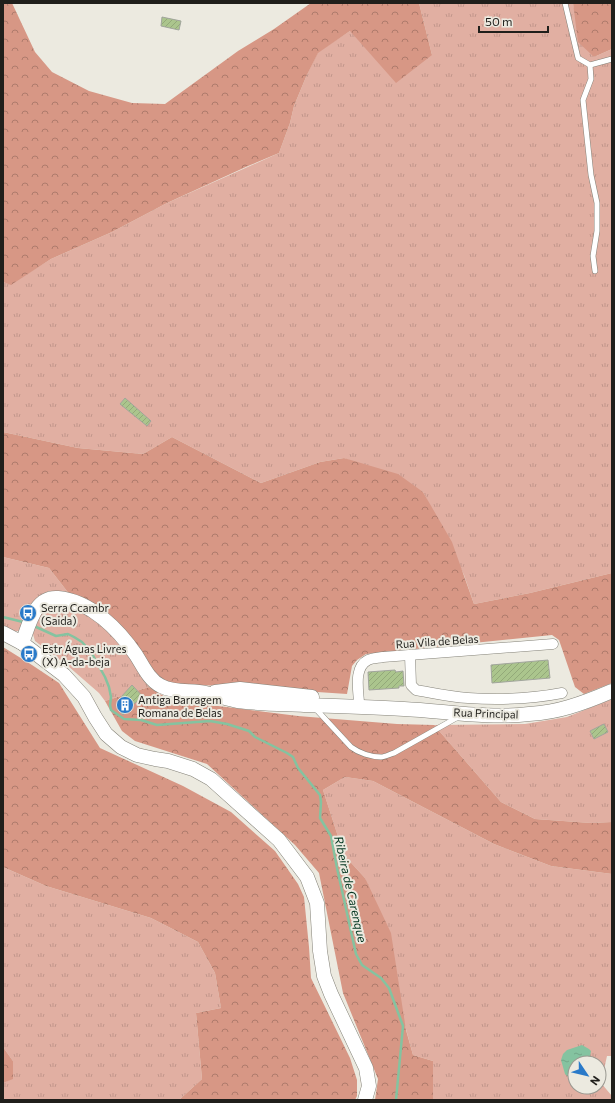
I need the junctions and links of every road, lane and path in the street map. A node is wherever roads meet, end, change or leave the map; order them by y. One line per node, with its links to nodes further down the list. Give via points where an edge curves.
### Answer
1 (565, 3): 3 (lane, via 578,58)
2 (612, 59): 3 (lane)
3 (590, 64): 4 (lane, via 591,79 584,100 591,175 597,203 597,231 593,256)
4 (595, 271)
5 (3, 633): 6 (street)
6 (22, 643): 10 (street, Rua Principal, via 37,608 49,599 64,599 93,611 115,629 153,681 167,689); 16 (street, via 64,675 84,697 106,734 121,747 137,755 193,769 211,780 279,840 307,877 317,902 324,976 366,1068 369,1086)
7 (553, 644): 8 (street, Rua Vila de Belas)
8 (410, 655): 11 (street, via 411,685 416,690 467,698 522,699); 12 (street, Rua Vila de Belas, via 369,659 361,664 358,675)
9 (612, 691): 15 (street, Rua Principal, via 567,708 529,714 493,716)
10 (205, 693): 12 (street, Rua Principal, via 240,689); 13 (street, Rua Principal, via 238,700)
11 (562, 693)
12 (359, 702): 14 (street, Rua Principal)
13 (312, 705): 14 (street, Rua Principal); 15 (lane, via 357,752 382,757 394,753)
14 (405, 709): 15 (street, Rua Principal)
15 (464, 713)
16 (365, 1100)

